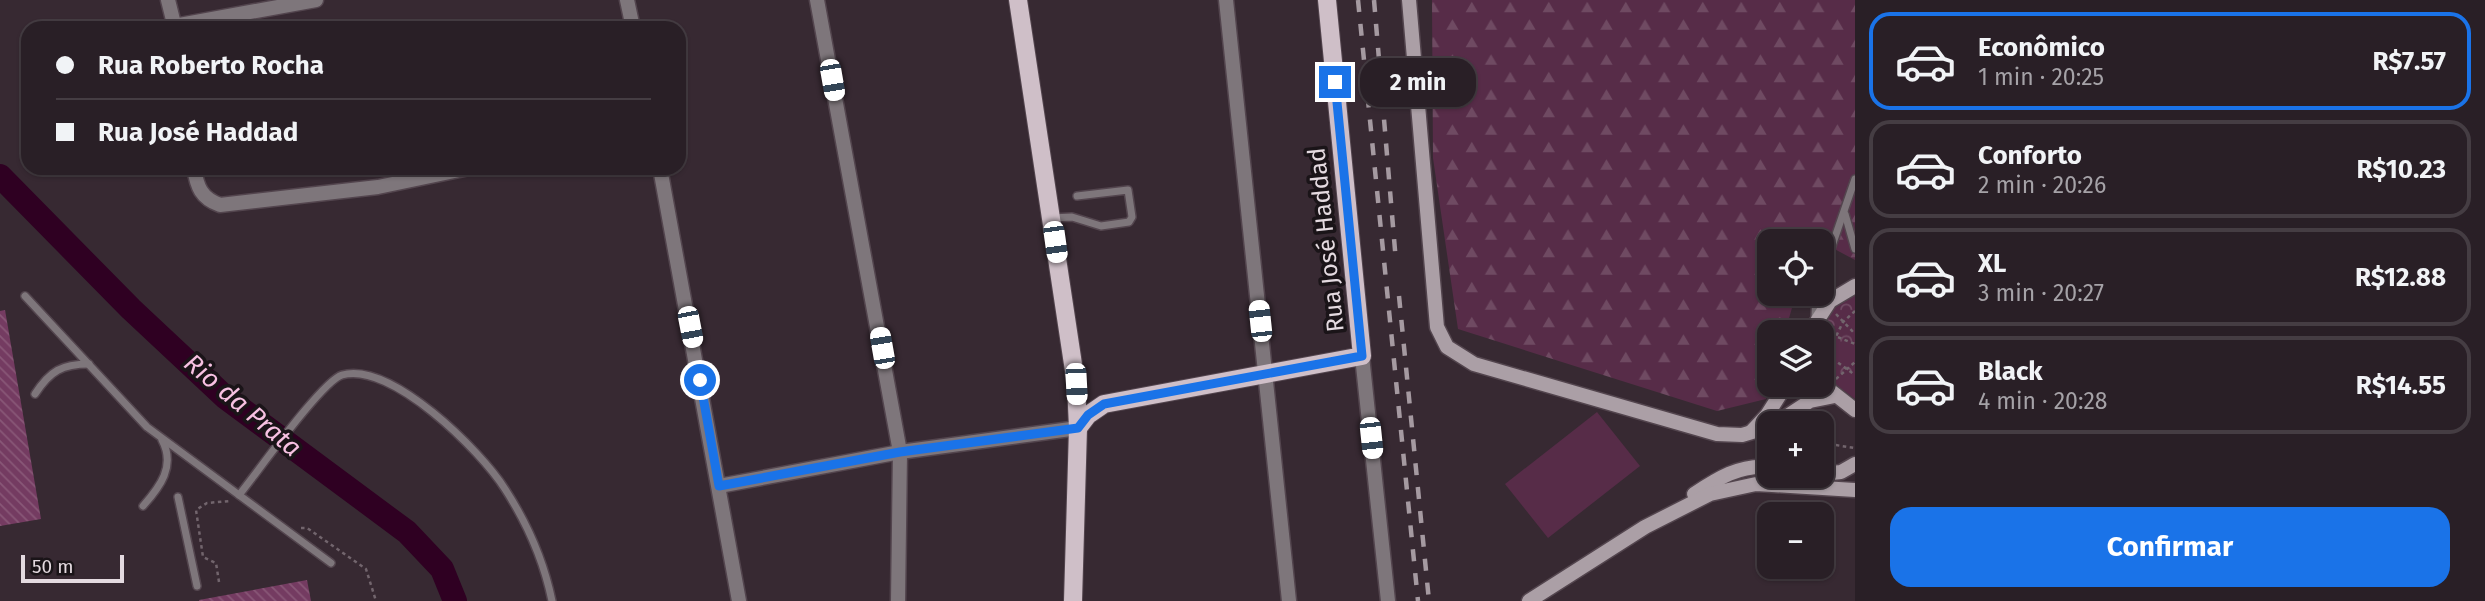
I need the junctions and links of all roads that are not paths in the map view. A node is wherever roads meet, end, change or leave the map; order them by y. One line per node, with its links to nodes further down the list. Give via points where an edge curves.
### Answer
1 (168, 0): 9 (street)
2 (316, 0): 10 (street)
3 (627, 0): 11 (street)
4 (817, 0): 39 (street)
5 (1018, 0): 18 (main road)
6 (1226, 0): 26 (street)
7 (1327, 0): 24 (main road, Rua José Haddad)
8 (1409, 0): 37 (street, via 1437,327 1447,347 1474,364 1699,430 1726,436)
9 (173, 21)
10 (206, 21)
11 (632, 21)
12 (195, 175): 13 (street, via 198,188 220,205 378,187)
13 (435, 175)
14 (661, 175): 43 (street)
15 (1855, 179): 17 (lane)
16 (1077, 196): 18 (lane, via 1128,190 1132,217 1129,222 1101,226 1072,216)
17 (1844, 210): 19 (lane); 20 (lane)
18 (1051, 218): 27 (main road)
19 (1834, 240)
20 (1855, 249)
21 (1855, 286): 22 (street)
22 (1834, 293)
23 (24, 296): 25 (lane)
24 (1362, 356): 26 (main road); 56 (street, Rua José Haddad)
25 (89, 364): 28 (lane, via 54,369); 38 (lane)
26 (1266, 374): 32 (main road); 55 (street)
27 (1076, 384): 32 (main road); 35 (main road)
28 (35, 394)
29 (1834, 395): 33 (street)
30 (1778, 397): 37 (street)
31 (1817, 397): 34 (street)
32 (1104, 404): 35 (main road)
33 (1853, 410)
34 (1795, 411)
35 (1078, 428): 39 (street); 54 (main road)
36 (1757, 431): 37 (street)
37 (1748, 434)
38 (160, 436): 46 (lane); 47 (lane, via 168,450 167,470)
39 (900, 452): 43 (street); 53 (street)
40 (1855, 464): 42 (street)
41 (1757, 468): 48 (street, via 1727,474)
42 (1834, 473)
43 (719, 486): 52 (street)
44 (1855, 490): 48 (street, via 1741,485)
45 (178, 498): 50 (lane)
46 (237, 499): 49 (lane); 51 (lane, via 323,390 339,375 359,372 394,385 441,420 505,488 546,572)
47 (143, 506)
48 (1668, 514): 57 (street)
49 (331, 563)
50 (197, 586)
51 (552, 601)
52 (739, 601)
53 (898, 601)
54 (1073, 601)
55 (1289, 601)
56 (1388, 601)
57 (1529, 601)

